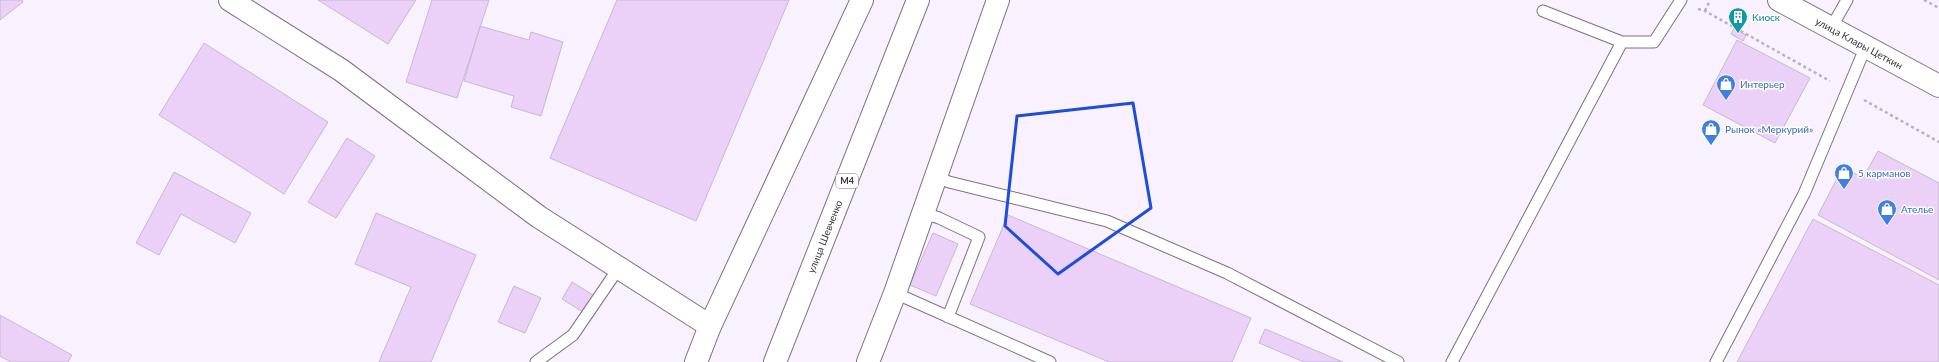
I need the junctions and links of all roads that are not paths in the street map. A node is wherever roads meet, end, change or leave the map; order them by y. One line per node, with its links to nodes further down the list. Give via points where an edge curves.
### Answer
1 (230, 0): 15 (main road, via 341,70 539,216)
2 (862, 0): 18 (main road)
3 (918, 0): 21 (main road, улица Шевченко / M4)
4 (998, 0): 13 (main road)
5 (1779, 0): 9 (main road, улица Клары Цеткин)
6 (1847, 0): 9 (lane)
7 (1680, 2): 10 (lane, via 1654,42)
8 (1543, 11): 10 (lane)
9 (1831, 28): 11 (main road, улица Клары Цеткин)
10 (1622, 42): 25 (lane)
11 (1866, 46): 12 (main road, улица Клары Цеткин); 26 (lane, via 1804,194)
12 (1939, 86)
13 (937, 176): 14 (main road); 24 (lane, via 949,182 1108,221 1227,273)
14 (924, 213): 16 (main road); 17 (lane, via 979,237)
15 (618, 268): 18 (main road); 19 (lane, via 573,335)
16 (895, 293): 17 (lane); 22 (main road)
17 (948, 317): 23 (lane)
18 (710, 326): 20 (main road)
19 (536, 362)
20 (696, 362)
21 (775, 362)
22 (868, 362)
23 (1050, 362)
24 (1398, 362)
25 (1452, 362)
26 (1716, 362)

